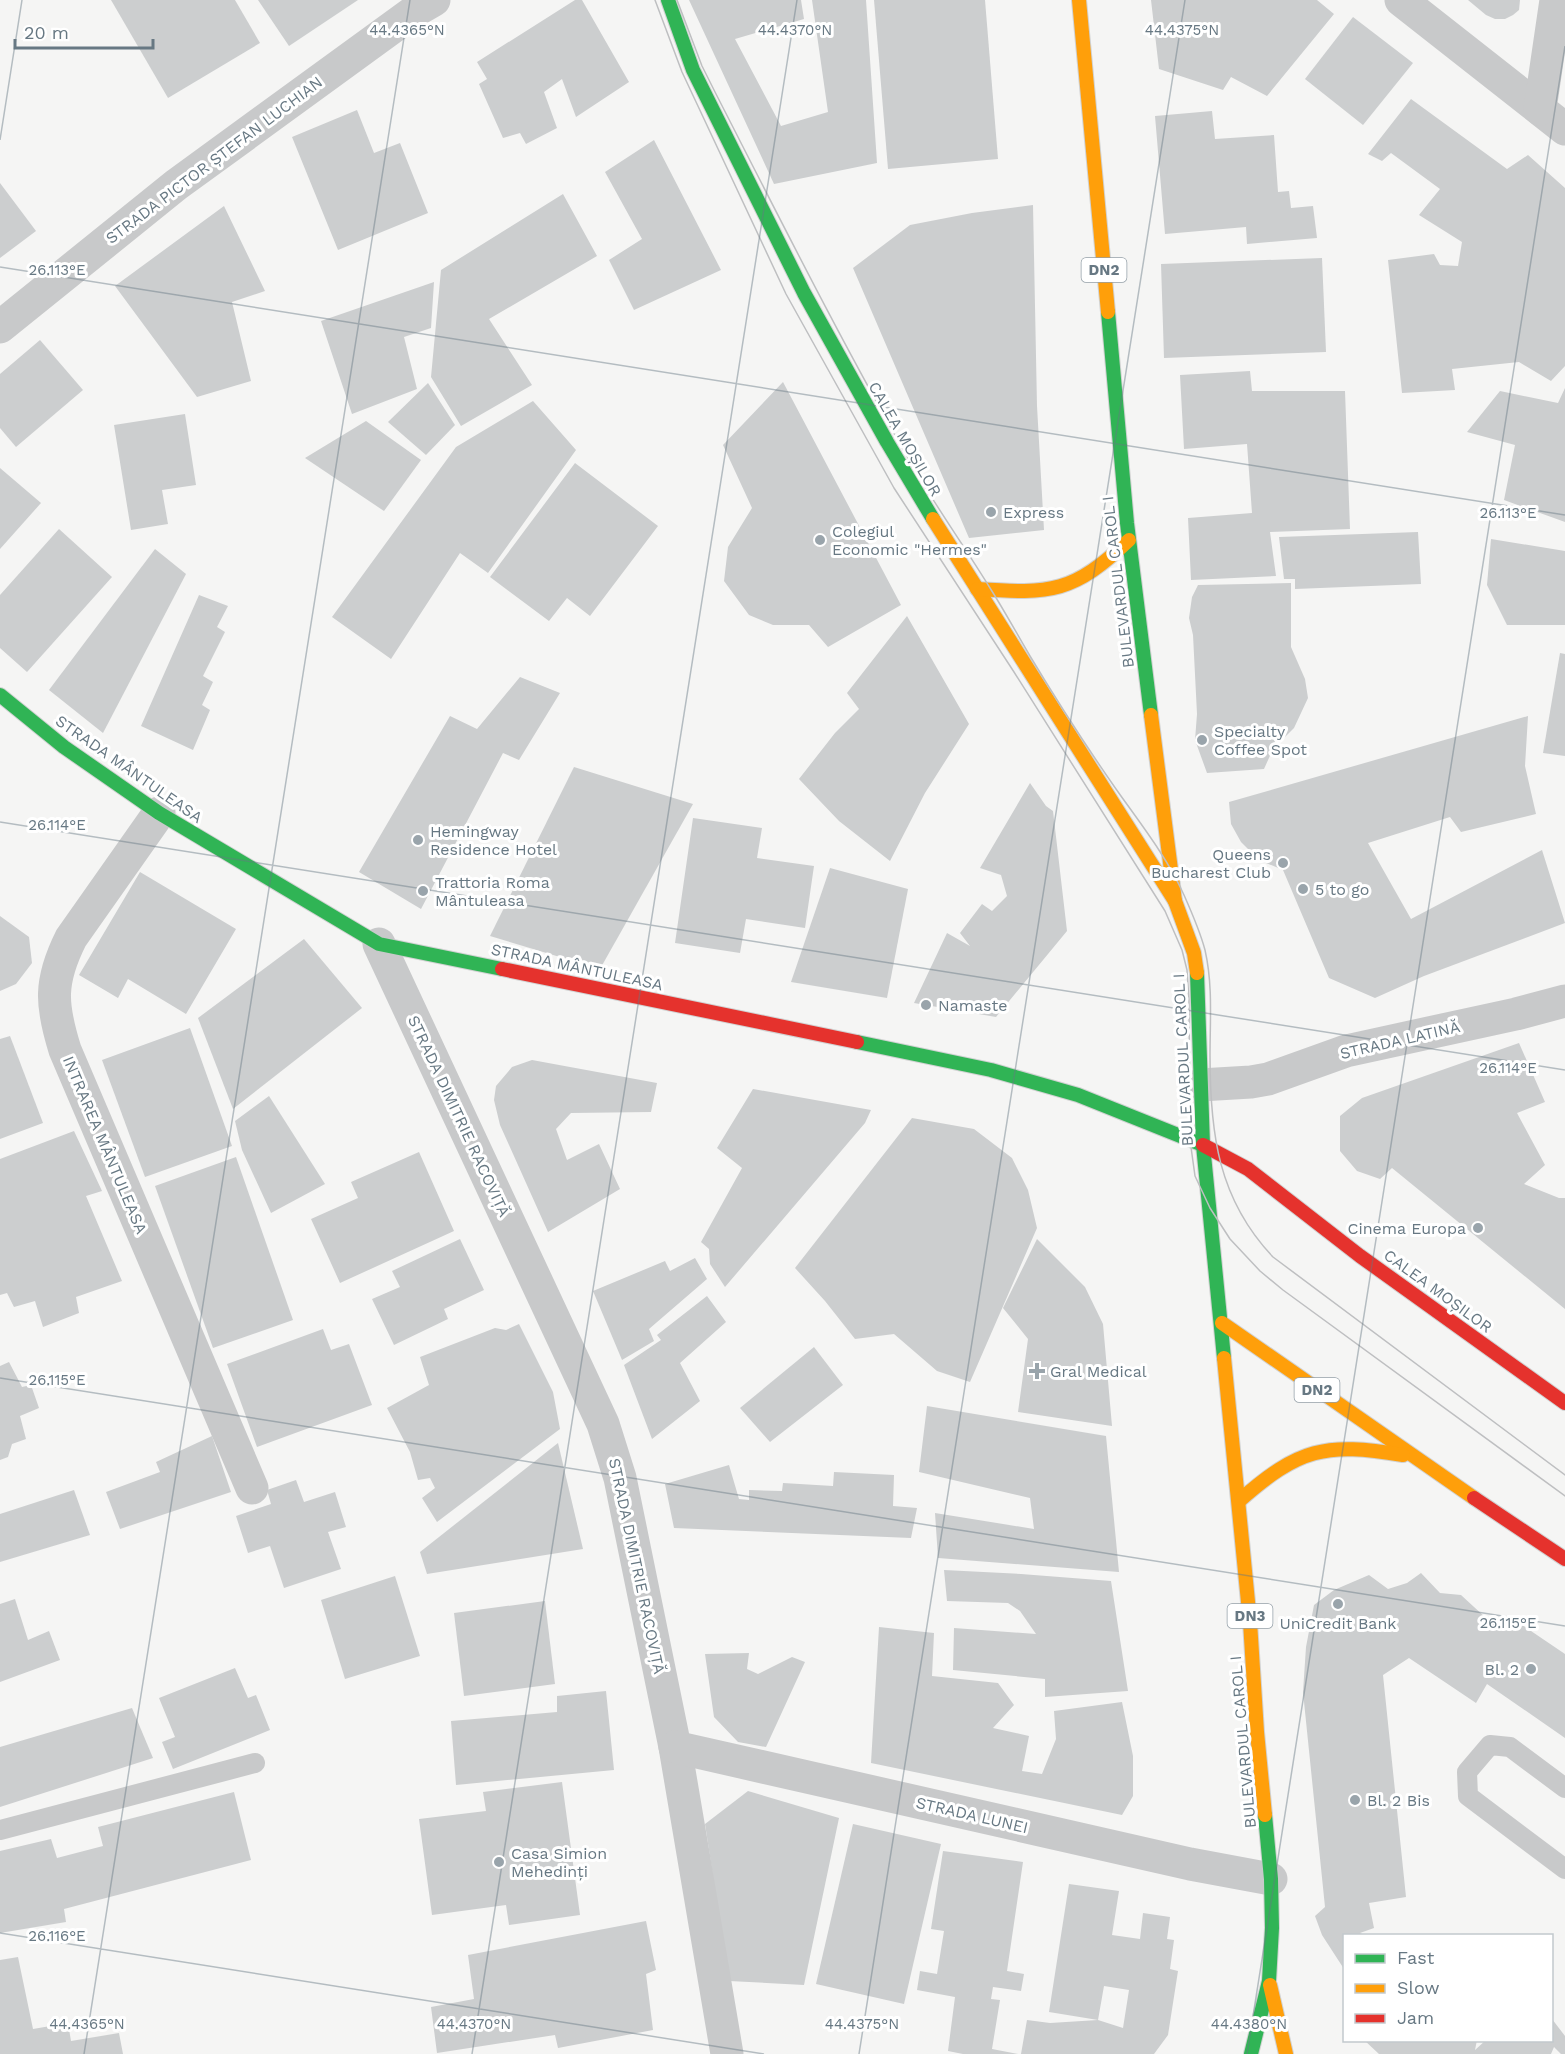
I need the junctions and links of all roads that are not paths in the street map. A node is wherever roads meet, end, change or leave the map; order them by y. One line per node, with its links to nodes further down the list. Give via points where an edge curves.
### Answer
1 (434, 0): 7 (street, STRADA PICTOR ȘTEFAN LUCHIAN, via 176,185)
2 (668, 0): 9 (main road, CALEA MOȘILOR, via 693,70 804,293 918,496)
3 (1079, 0): 8 (main road, BULEVARDUL CAROL I / DN2)
4 (1401, 0): 6 (street)
5 (1556, 0): 6 (street)
6 (1553, 119)
7 (0, 327)
8 (1129, 540): 9 (main road, via 1080,581 1059,589); 12 (main road, BULEVARDUL CAROL I / DN2)
9 (977, 589): 12 (main road, CALEA MOȘILOR)
10 (0, 695): 11 (main road, STRADA MÂNTULEASA, via 64,747)
11 (159, 813): 13 (main road, STRADA MÂNTULEASA); 20 (street, INTRAREA MÂNTULEASA, via 70,938 57,970 55,1018 65,1050)
12 (1175, 901): 15 (main road, BULEVARDUL CAROL I / DN2, via 1194,952)
13 (379, 944): 16 (main road, STRADA MÂNTULEASA, via 991,1070 1078,1095); 23 (street, STRADA DIMITRIE RACOVIȚĂ, via 603,1424 621,1478)
14 (1565, 1001): 15 (street, STRADA LATINĂ, via 1346,1051 1268,1079)
15 (1200, 1085): 16 (main road, BULEVARDUL CAROL I / DN2)
16 (1203, 1145): 17 (main road, BULEVARDUL CAROL I / DN2); 18 (main road, CALEA MOȘILOR, via 1248,1169 1360,1256)
17 (1222, 1323): 19 (main road, DN2); 21 (main road, BULEVARDUL CAROL I / DN3)
18 (1565, 1403)
19 (1413, 1456): 21 (main road, via 1369,1449 1323,1449 1278,1468); 22 (main road, DN2)
20 (252, 1488)
21 (1239, 1501): 28 (main road, BULEVARDUL CAROL I / DN3)
22 (1565, 1559)
23 (675, 1747): 28 (street, STRADA LUNEI); 30 (street, STRADA DIMITRIE RACOVIȚĂ)
24 (255, 1764): 26 (lane)
25 (1565, 1788): 27 (lane, via 1510,1747 1490,1745 1467,1772 1468,1796)
26 (0, 1830)
27 (1565, 1869)
28 (1271, 1879): 29 (main road, BULEVARDUL CAROL I / DN3)
29 (1269, 1981): 31 (main road, BULEVARDUL CAROL I / DN3); 32 (main road, BULEVARDUL CAROL I / DN3)
30 (727, 2054)
31 (1251, 2054)
32 (1286, 2054)

